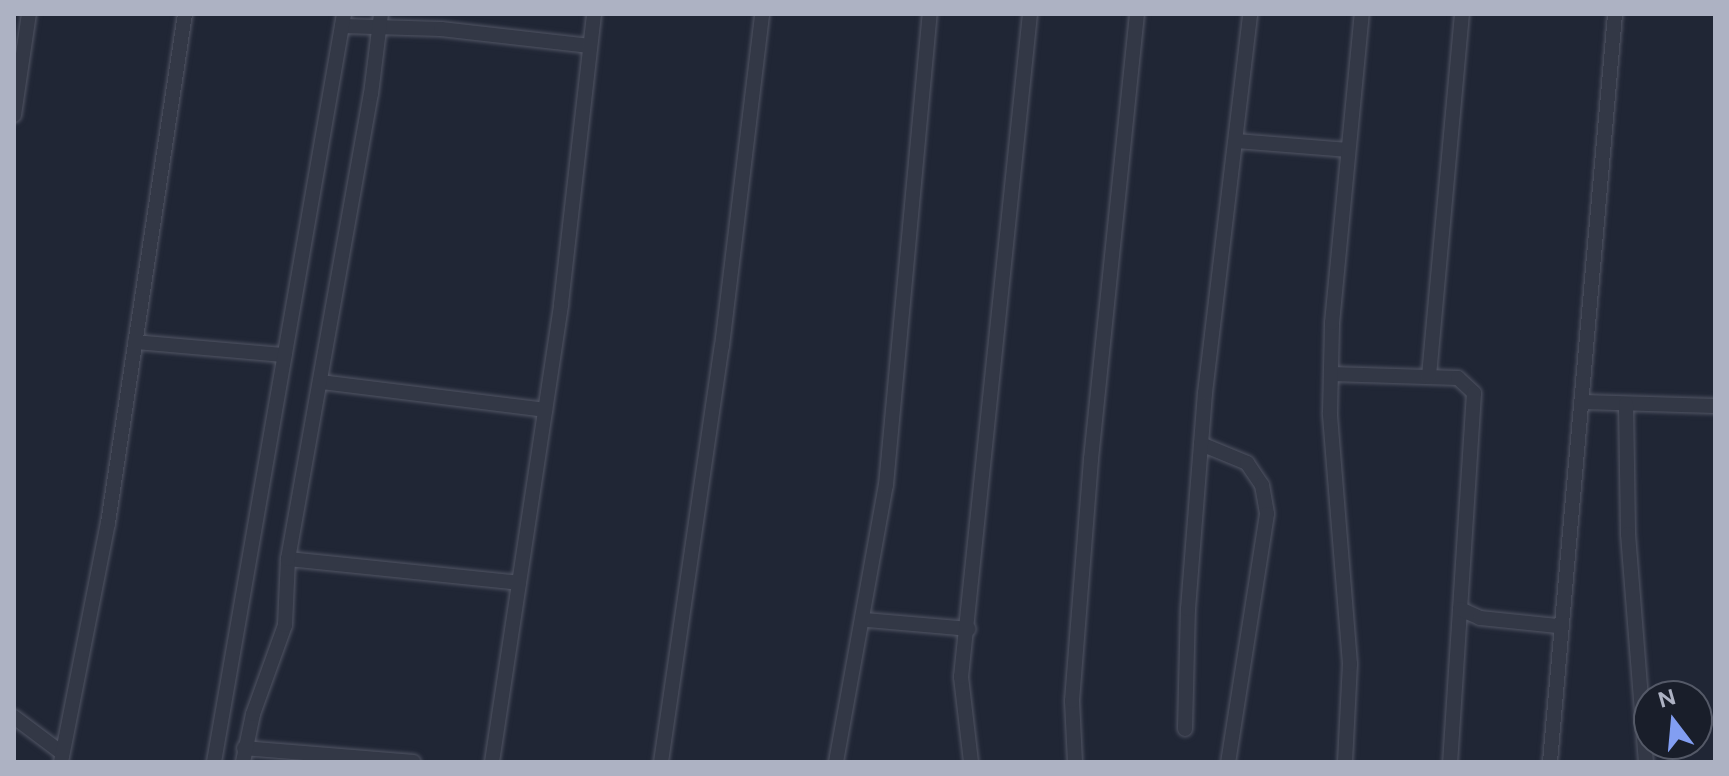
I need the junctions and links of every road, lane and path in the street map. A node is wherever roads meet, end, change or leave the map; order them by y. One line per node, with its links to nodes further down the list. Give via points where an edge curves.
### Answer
1 (29, 14): 15 (street)
2 (185, 14): 18 (street)
3 (594, 14): 14 (street)
4 (762, 14): 41 (street, via 722,346)
5 (930, 14): 31 (street, via 886,485)
6 (1030, 14): 33 (street, via 995,320)
7 (1137, 14): 44 (street, via 1091,459 1072,701)
8 (1250, 14): 16 (street)
9 (1362, 14): 17 (street)
10 (1462, 14): 21 (street)
11 (1615, 14): 23 (street, via 1589,271)
12 (343, 20): 13 (street); 19 (street)
13 (380, 20): 14 (street); 22 (street)
14 (590, 46): 26 (street)
15 (14, 115)
16 (1237, 141): 17 (street); 27 (street)
17 (1348, 150): 20 (street)
18 (135, 342): 19 (street); 37 (street, via 108,523)
19 (284, 355): 38 (street)
20 (1331, 374): 21 (street); 46 (street, via 1349,633)
21 (1429, 376): 30 (street, via 1465,380 1474,393)
22 (321, 382): 26 (street); 28 (street)
23 (1583, 402): 24 (street); 32 (street)
24 (1626, 404): 25 (street); 49 (street, via 1628,534)
25 (1715, 406)
26 (545, 410): 29 (street)
27 (1201, 444): 35 (street); 45 (street, via 1247,463 1262,485 1267,514)
28 (288, 559): 29 (street); 36 (street, via 285,625)
29 (519, 583): 40 (street)
30 (1460, 609): 32 (street, via 1480,618); 47 (street)
31 (866, 620): 33 (street); 42 (street)
32 (1558, 626): 48 (street)
33 (969, 629): 43 (street, via 961,687)
34 (14, 717): 37 (street)
35 (1185, 729)
36 (244, 755): 39 (street)
37 (61, 758)
38 (214, 762)
39 (413, 762)
40 (492, 762)
41 (661, 762)
42 (836, 762)
43 (971, 762)
44 (1075, 762)
45 (1228, 762)
46 (1345, 762)
47 (1450, 762)
48 (1550, 762)
49 (1646, 762)

